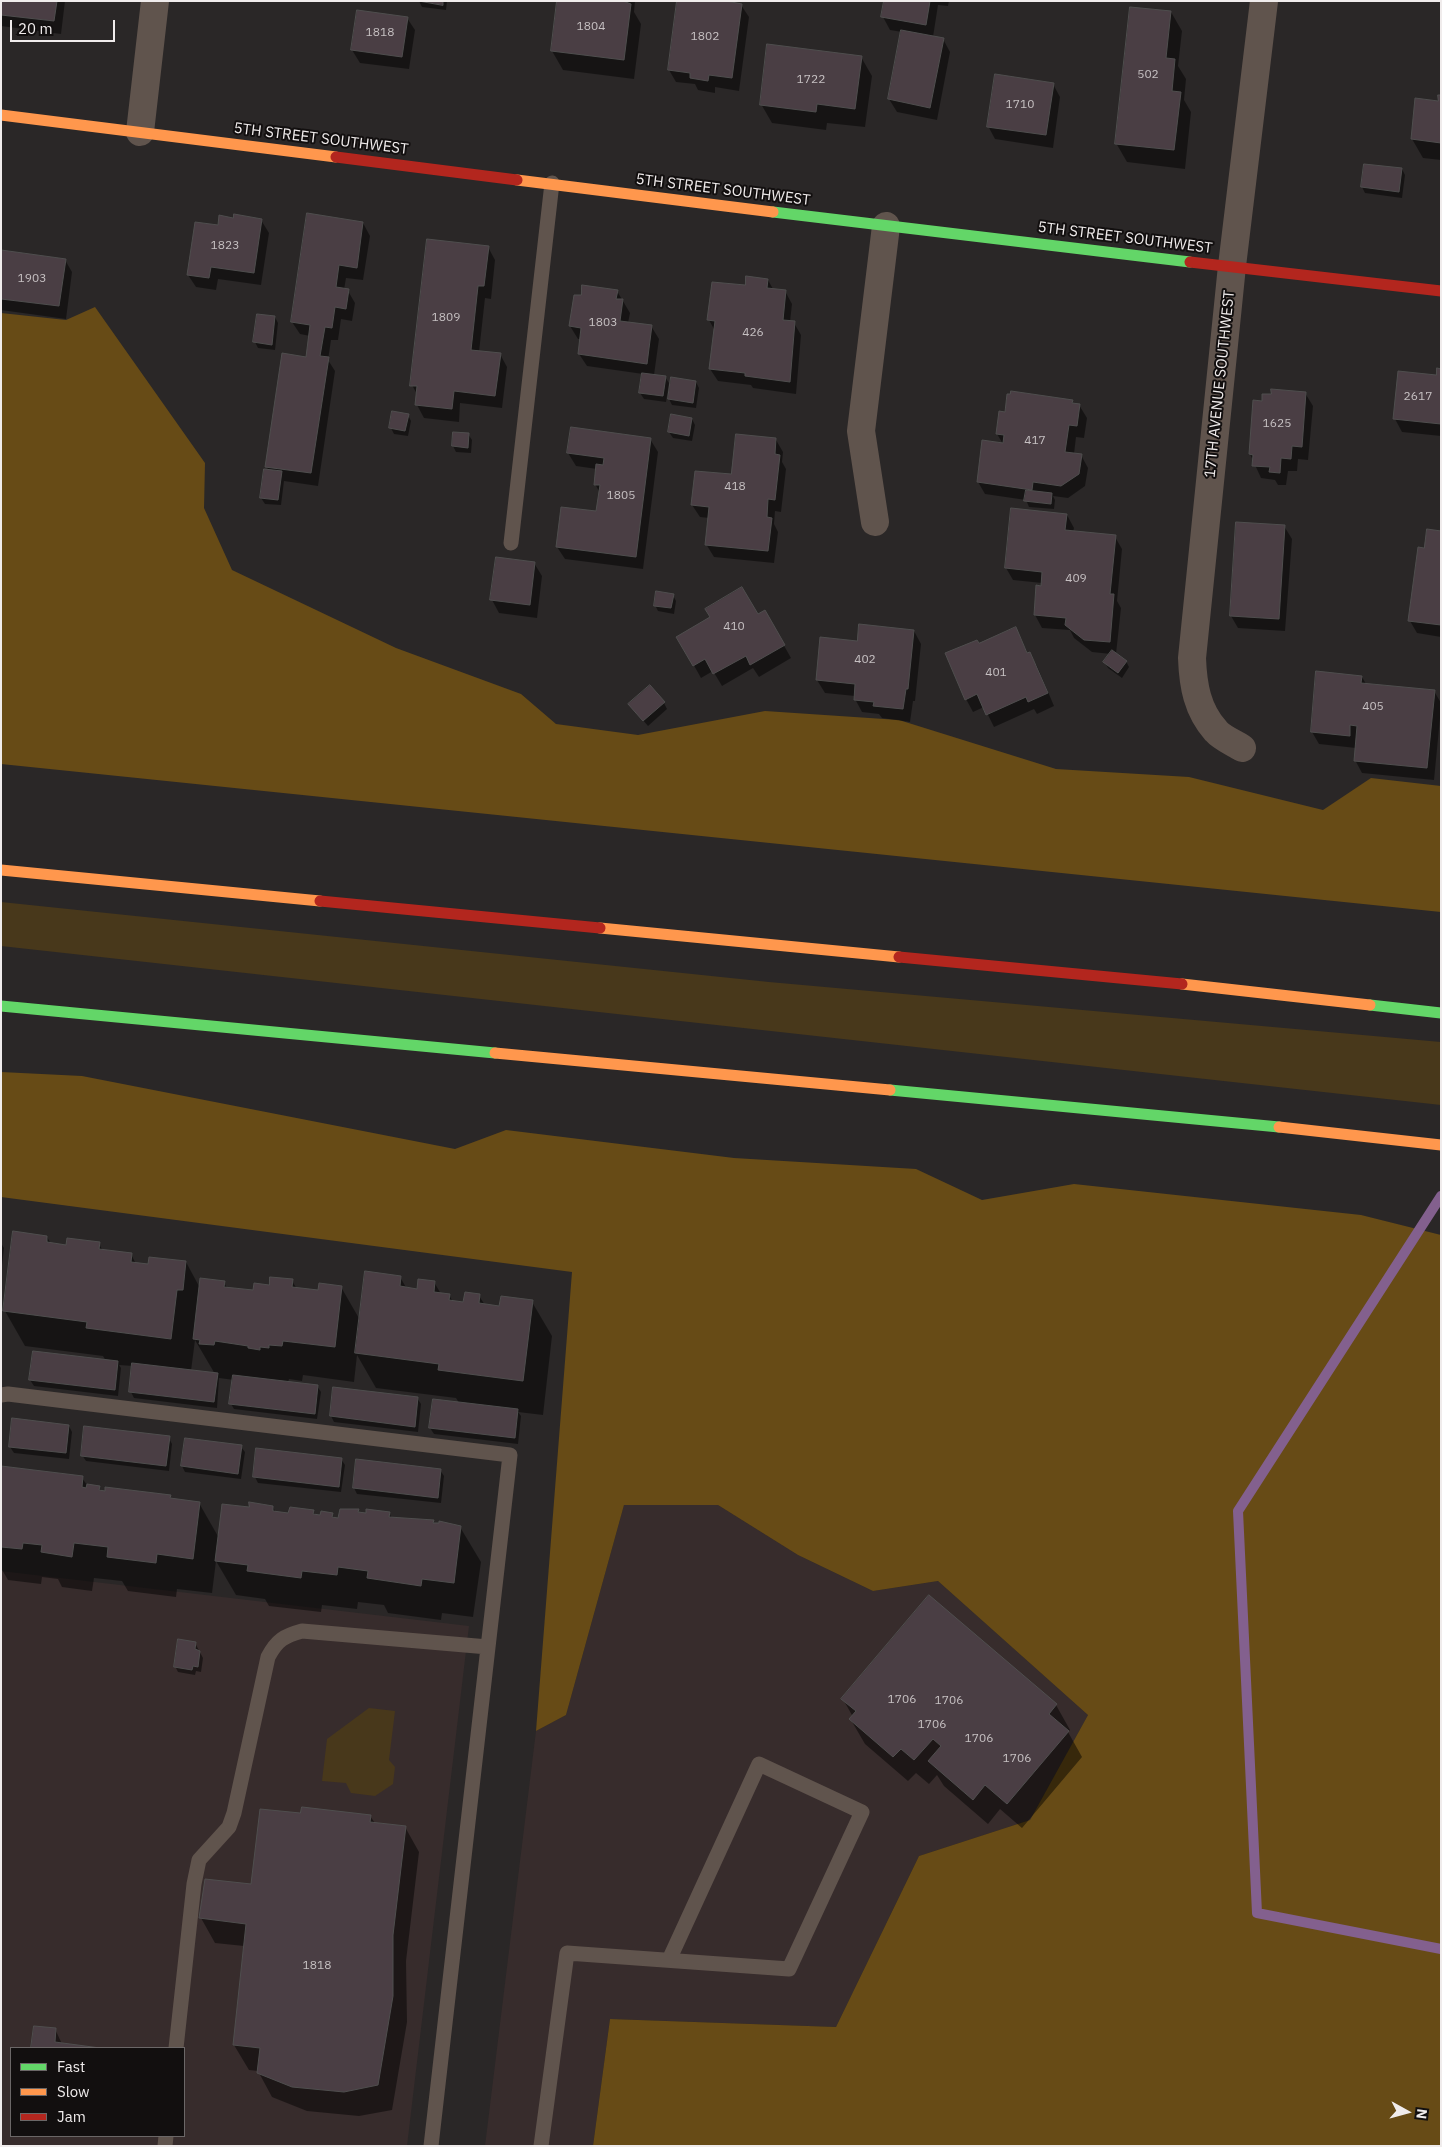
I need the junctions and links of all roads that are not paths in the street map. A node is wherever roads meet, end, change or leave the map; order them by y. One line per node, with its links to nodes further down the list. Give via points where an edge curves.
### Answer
1 (155, 1): 4 (street)
2 (1264, 1): 7 (street, 17TH AVENUE SOUTHWEST)
3 (1, 115): 4 (main road, 5TH STREET SOUTHWEST)
4 (140, 132): 5 (main road, 5TH STREET SOUTHWEST)
5 (552, 183): 6 (main road, 5TH STREET SOUTHWEST); 10 (lane)
6 (886, 226): 7 (main road, 5TH STREET SOUTHWEST); 9 (street, via 861,431)
7 (1232, 266): 8 (main road, 5TH STREET SOUTHWEST); 11 (street, 17TH AVENUE SOUTHWEST, via 1192,658 1193,682 1200,708 1217,732)
8 (1441, 290)
9 (875, 522)
10 (511, 543)
11 (1242, 748)
12 (1, 870): 13 (main road)
13 (1360, 1003): 14 (main road); 16 (main road)
14 (1441, 1003)
15 (1, 1006): 17 (main road)
16 (1441, 1013)
17 (1441, 1144)
18 (1, 1395): 19 (lane, via 510,1455)
19 (488, 1647): 21 (lane, via 302,1631 275,1643 268,1657 234,1813 229,1827 199,1860); 22 (lane)
20 (669, 1960): 20 (lane, via 789,1969 862,1812 759,1764); 23 (lane, via 568,1953)
21 (176, 2047)
22 (431, 2146)
23 (541, 2146)

